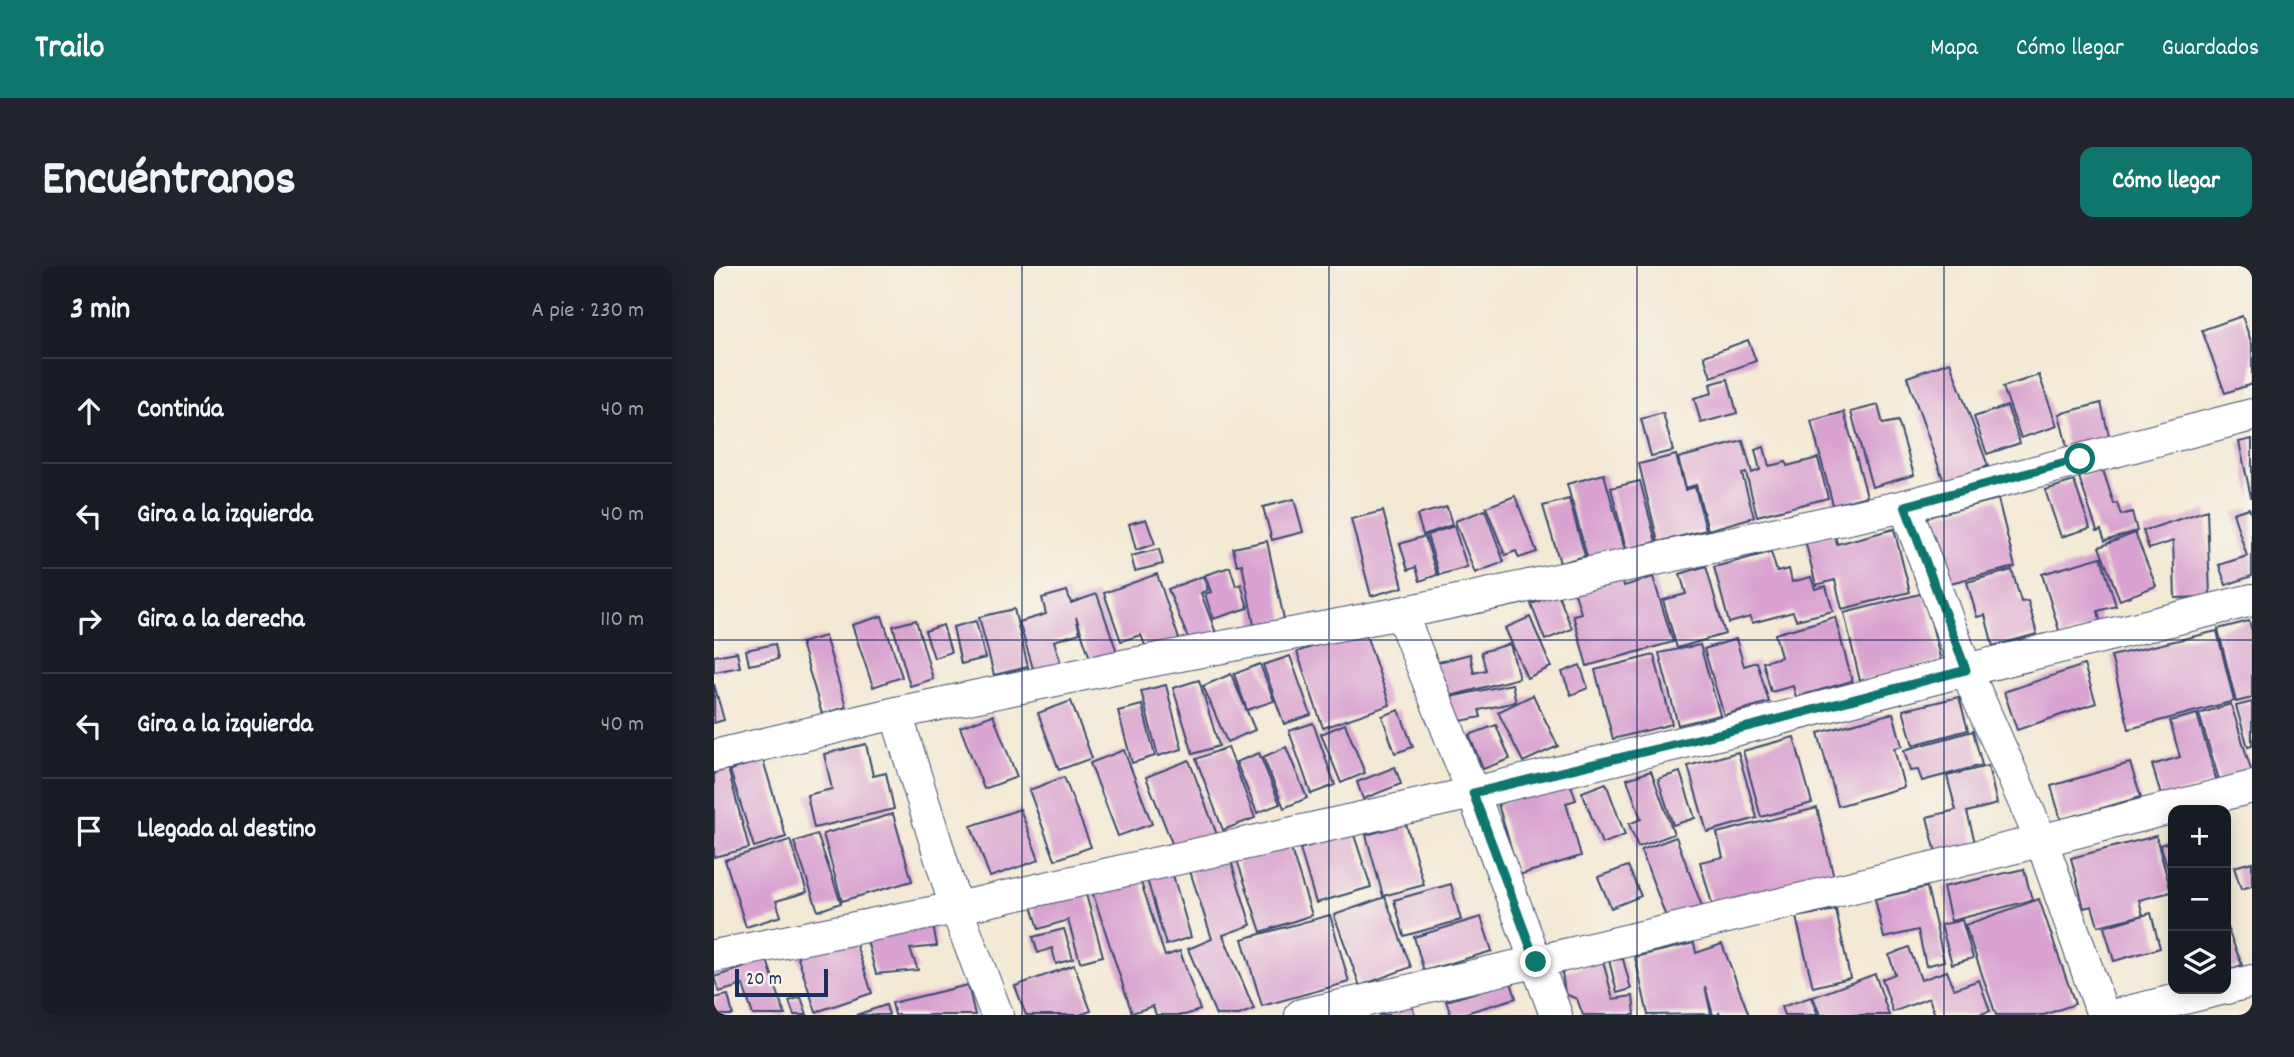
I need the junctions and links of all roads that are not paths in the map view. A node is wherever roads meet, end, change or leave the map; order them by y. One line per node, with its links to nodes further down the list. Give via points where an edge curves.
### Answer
1 (2252, 415): 2 (street)
2 (1905, 506): 4 (street); 5 (street)
3 (2252, 600): 5 (street)
4 (1401, 613): 6 (street); 9 (street)
5 (1966, 670): 9 (street); 10 (street)
6 (896, 713): 7 (street); 11 (street)
7 (714, 756)
8 (2252, 787): 10 (street)
9 (1473, 793): 11 (street); 13 (street)
10 (2042, 842): 13 (street); 20 (street)
11 (956, 908): 12 (street); 17 (street)
12 (714, 956)
13 (1536, 962): 18 (street); 19 (street)
14 (2252, 981): 15 (street)
15 (2231, 986)
16 (2200, 994): 21 (street)
17 (997, 1015)
18 (1300, 1015)
19 (1556, 1015)
20 (2103, 1015)
21 (2116, 1015)

